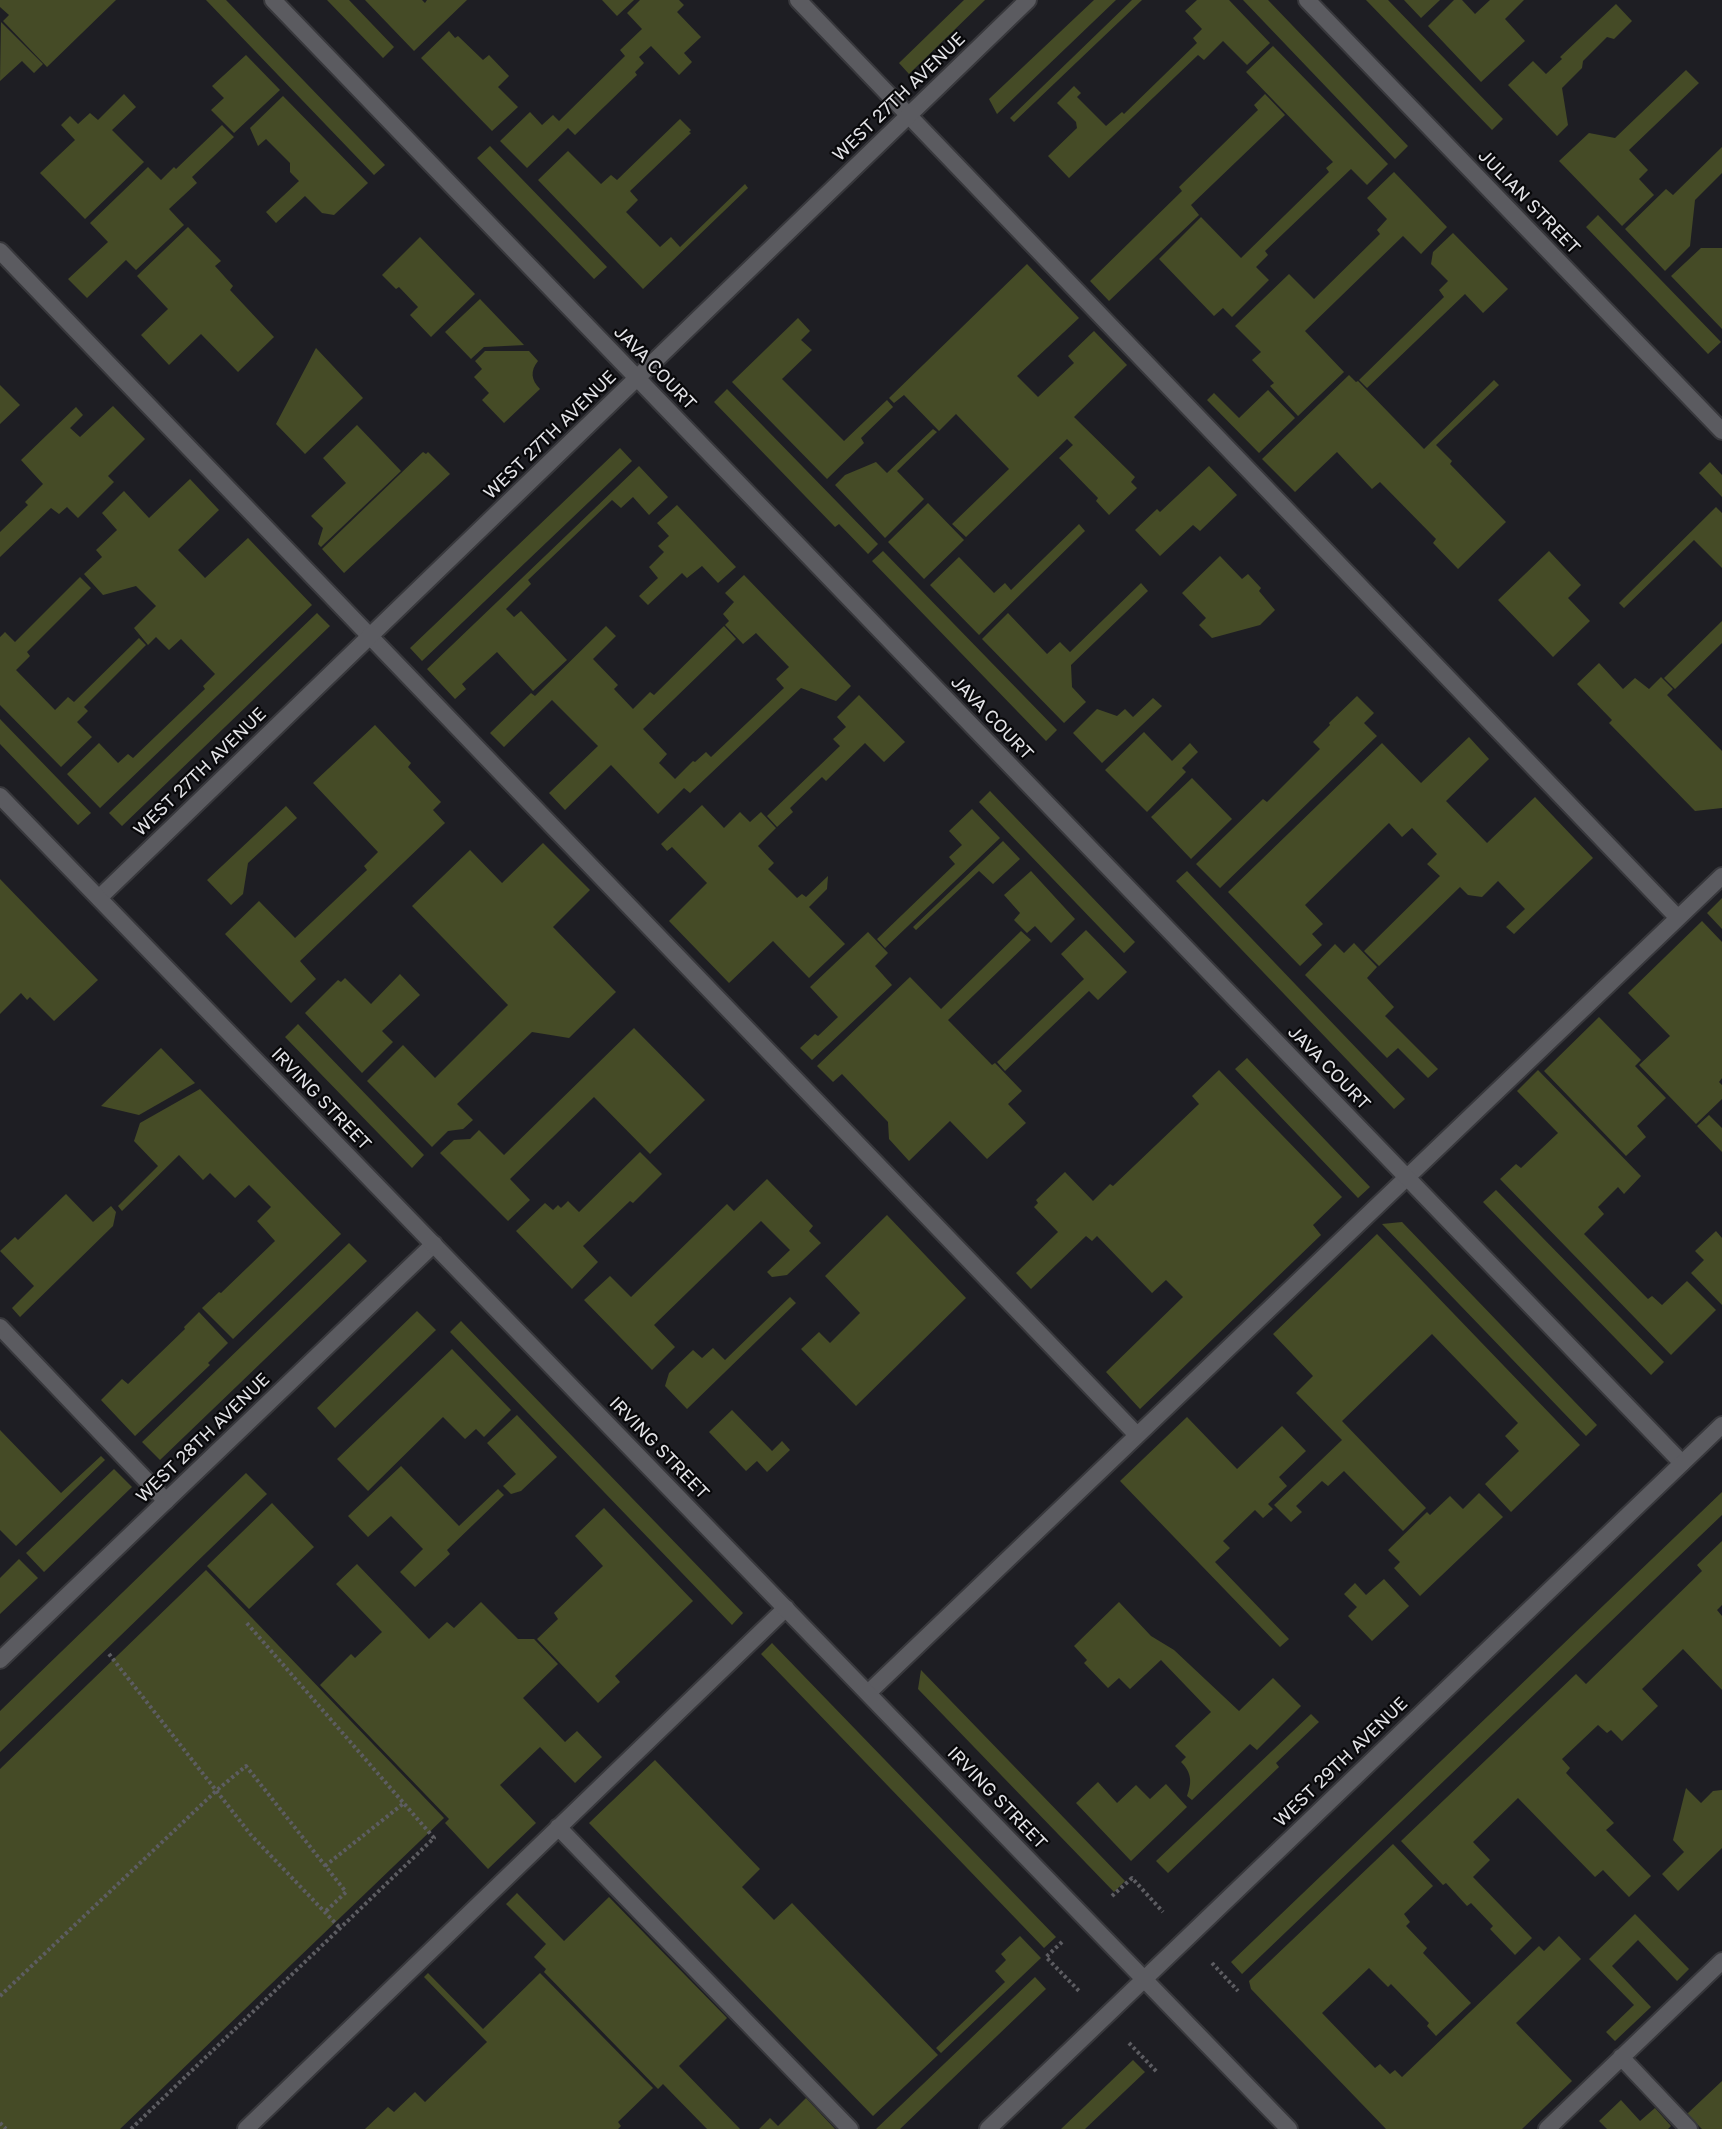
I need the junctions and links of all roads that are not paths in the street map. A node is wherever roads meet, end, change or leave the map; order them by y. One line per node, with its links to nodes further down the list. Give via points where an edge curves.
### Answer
1 (273, 0): 7 (street, JAVA COURT)
2 (798, 0): 5 (street)
3 (1028, 0): 5 (street, WEST 27TH AVENUE)
4 (1307, 0): 8 (street, JULIAN STREET)
5 (909, 116): 7 (street, WEST 27TH AVENUE); 13 (street)
6 (0, 251): 9 (street)
7 (637, 378): 9 (street, WEST 27TH AVENUE); 14 (street, JAVA COURT)
8 (1722, 431)
9 (370, 636): 12 (street, WEST 27TH AVENUE); 18 (street)
10 (0, 796): 12 (street, IRVING STREET)
11 (1722, 876): 13 (street)
12 (99, 898): 15 (street, IRVING STREET)
13 (1678, 918): 14 (street)
14 (1407, 1177): 18 (street); 19 (street, JAVA COURT)
15 (434, 1244): 20 (street, WEST 28TH AVENUE); 21 (street, IRVING STREET)
16 (0, 1327): 20 (street)
17 (1722, 1425): 19 (street, WEST 29TH AVENUE)
18 (1137, 1436): 23 (street)
19 (1683, 1463): 26 (street, WEST 29TH AVENUE)
20 (166, 1501): 22 (street, WEST 28TH AVENUE)
21 (786, 1608): 23 (street, IRVING STREET); 24 (street)
22 (0, 1660)
23 (868, 1693): 26 (street, IRVING STREET)
24 (558, 1827): 28 (street); 29 (street)
25 (1722, 1961): 27 (street)
26 (1145, 1978): 30 (street, WEST 29TH AVENUE); 31 (street, IRVING STREET)
27 (1621, 2058): 32 (street); 33 (street)
28 (246, 2129)
29 (850, 2129)
30 (988, 2129)
31 (1289, 2129)
32 (1547, 2129)
33 (1689, 2129)

